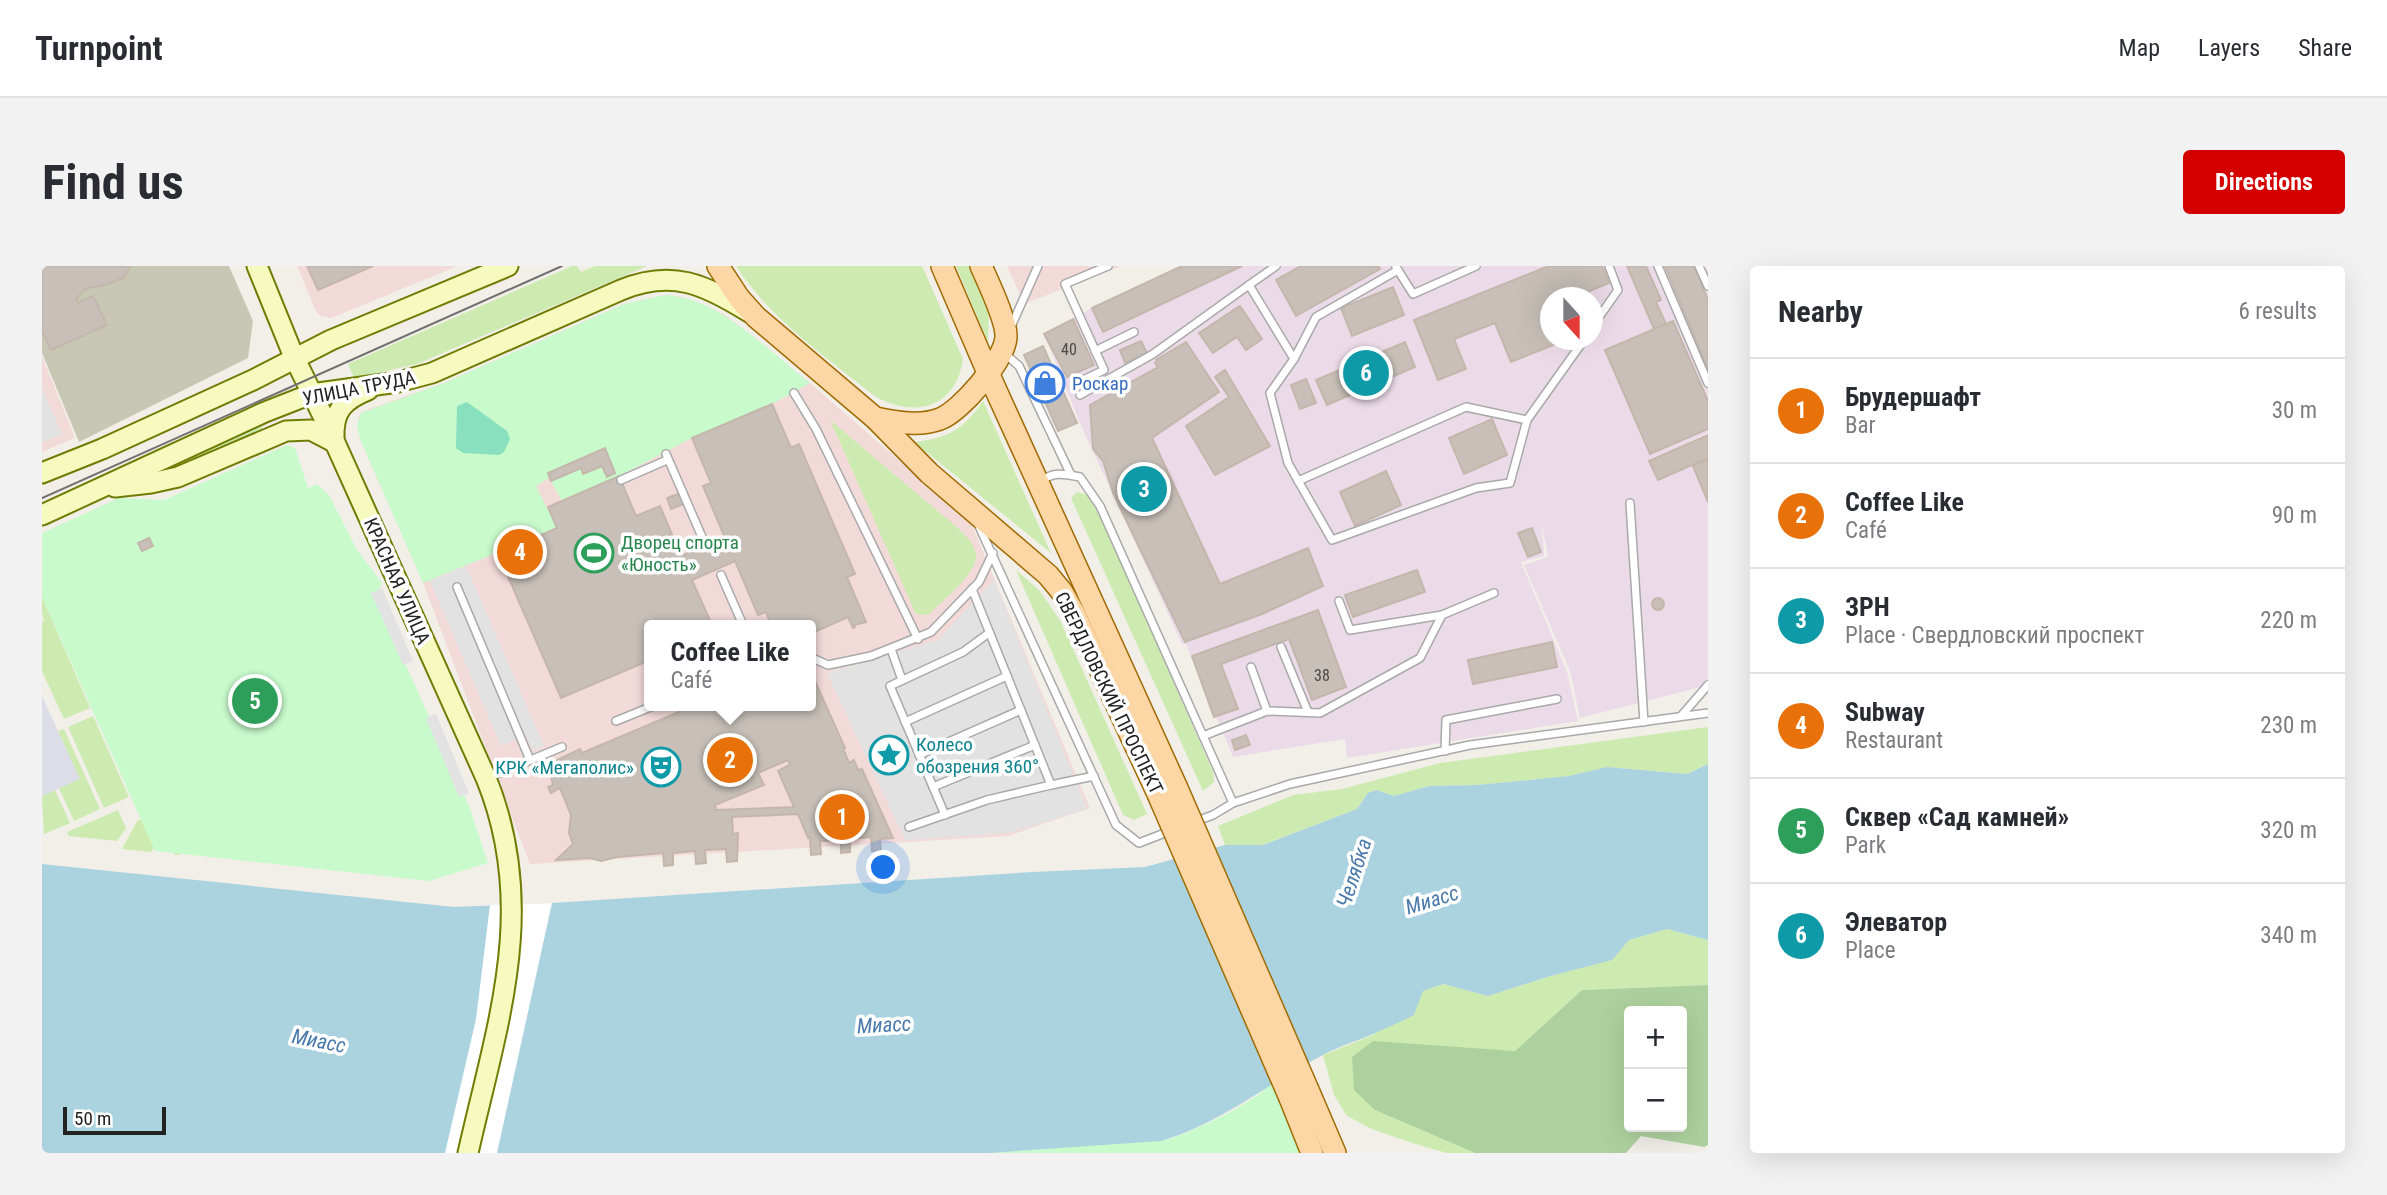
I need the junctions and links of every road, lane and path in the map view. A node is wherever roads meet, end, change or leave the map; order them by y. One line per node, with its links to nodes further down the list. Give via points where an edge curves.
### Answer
1 (257, 266): 22 (main road, КРАСНАЯ УЛИЦА)
2 (718, 266): 17 (main road, СВЕРДЛОВСКИЙ ПРОСПЕКТ)
3 (942, 266): 24 (main road, СВЕРДЛОВСКИЙ ПРОСПЕКТ)
4 (981, 266): 19 (main road, via 1000,311)
5 (1038, 266): 19 (lane)
6 (1108, 266): 21 (lane, via 1065,284)
7 (1276, 266): 14 (lane)
8 (1476, 266): 13 (lane, via 1413,294)
9 (1609, 266): 16 (lane, via 1618,290)
10 (1658, 266): 27 (lane)
11 (1699, 266): 15 (lane)
12 (497, 268): 22 (main road)
13 (1397, 268): 23 (lane, via 1316,317)
14 (1248, 285): 23 (lane); 30 (lane, via 1153,354)
15 (1708, 286)
16 (1603, 311)
17 (755, 317): 25 (main road, УЛИЦА ТРУДА, via 692,283 646,281 443,368); 31 (main road, СВЕРДЛОВСКИЙ ПРОСПЕКТ)
18 (1134, 332): 21 (lane)
19 (1004, 344): 24 (main road); 35 (lane)
20 (1577, 350): 32 (lane)
21 (1095, 351): 26 (lane, via 1104,370)
22 (294, 358): 29 (main road, КРАСНАЯ УЛИЦА); 34 (main road)
23 (1294, 359): 37 (lane, via 1270,393 1288,463)
24 (989, 375): 31 (main road, via 951,414 939,420 911,423); 38 (main road, СВЕРДЛОВСКИЙ ПРОСПЕКТ)
25 (398, 382): 29 (main road, УЛИЦА ТРУДА); 33 (main road, via 365,391 344,404 335,418)
26 (1077, 383)
27 (1708, 383)
28 (794, 393): 53 (lane)
29 (311, 394): 33 (main road, КРАСНАЯ УЛИЦА); 39 (main road, УЛИЦА ТРУДА)
30 (1080, 394)
31 (875, 418): 41 (main road, СВЕРДЛОВСКИЙ ПРОСПЕКТ)
32 (1527, 420): 37 (lane, via 1466,407); 37 (lane, via 1510,483 1476,488 1332,540)
33 (334, 442): 39 (main road, via 311,430 286,431 178,477); 78 (main road, КРАСНАЯ УЛИЦА)
34 (42, 473)
35 (1071, 475): 38 (lane, via 1057,473); 71 (lane, via 1080,477 1100,506)
36 (621, 480): 43 (lane, via 666,457)
37 (1298, 481)
38 (1039, 482): 81 (main road, СВЕРДЛОВСКИЙ ПРОСПЕКТ)
39 (100, 488): 42 (main road, УЛИЦА ТРУДА)
40 (1630, 503): 70 (lane)
41 (970, 509): 44 (lane); 81 (main road, СВЕРДЛОВСКИЙ ПРОСПЕКТ, via 1062,592)
42 (42, 514)
43 (702, 537)
44 (993, 553): 47 (lane); 77 (lane)
45 (721, 575): 51 (lane)
46 (457, 587): 76 (lane)
47 (972, 589): 52 (lane); 53 (lane, via 931,632)
48 (1494, 593): 50 (lane)
49 (1339, 601): 50 (lane, via 1350,630)
50 (1443, 615): 65 (lane, via 1420,658 1320,713)
51 (741, 620)
52 (989, 633): 58 (lane); 59 (lane, via 963,652)
53 (918, 639): 55 (lane)
54 (1281, 647): 65 (lane)
55 (891, 649): 56 (lane, via 828,666); 59 (lane)
56 (816, 660)
57 (1251, 667): 64 (lane)
58 (1007, 676): 63 (lane); 69 (lane)
59 (902, 680): 69 (lane, via 890,686)
60 (1708, 685): 67 (lane)
61 (1557, 699): 74 (lane, via 1446,720)
62 (644, 710): 68 (lane)
63 (1021, 710): 72 (lane); 75 (lane)
64 (1267, 711): 65 (lane); 71 (lane)
65 (1308, 712)
66 (1708, 713): 67 (lane)
67 (1682, 715): 70 (lane)
68 (616, 721)
69 (905, 722): 75 (lane)
70 (1644, 722): 74 (lane)
71 (1203, 736): 82 (lane)
72 (1035, 745): 79 (lane); 80 (lane)
73 (562, 747): 76 (lane)
74 (1445, 751): 82 (lane, via 1290,784)
75 (919, 755): 80 (lane)
76 (530, 760): 78 (lane)
77 (1094, 776): 79 (lane); 86 (lane, via 1116,825 1139,843)
78 (486, 778): 89 (main road, КРАСНАЯ УЛИЦА, via 505,835 512,944)
79 (1051, 785): 83 (lane)
80 (933, 788): 83 (lane)
81 (1167, 790): 87 (main road, СВЕРДЛОВСКИЙ ПРОСПЕКТ, bridge)
82 (1233, 803): 84 (lane)
83 (944, 815): 85 (lane)
84 (1188, 824)
85 (909, 827)
86 (1176, 829)
87 (1299, 1094): 88 (main road, СВЕРДЛОВСКИЙ ПРОСПЕКТ); 90 (main road, СВЕРДЛОВСКИЙ ПРОСПЕКТ)
88 (1326, 1132): 91 (main road, СВЕРДЛОВСКИЙ ПРОСПЕКТ); 92 (main road)
89 (468, 1153)
90 (1312, 1153)
91 (1335, 1153)
92 (1350, 1153)

